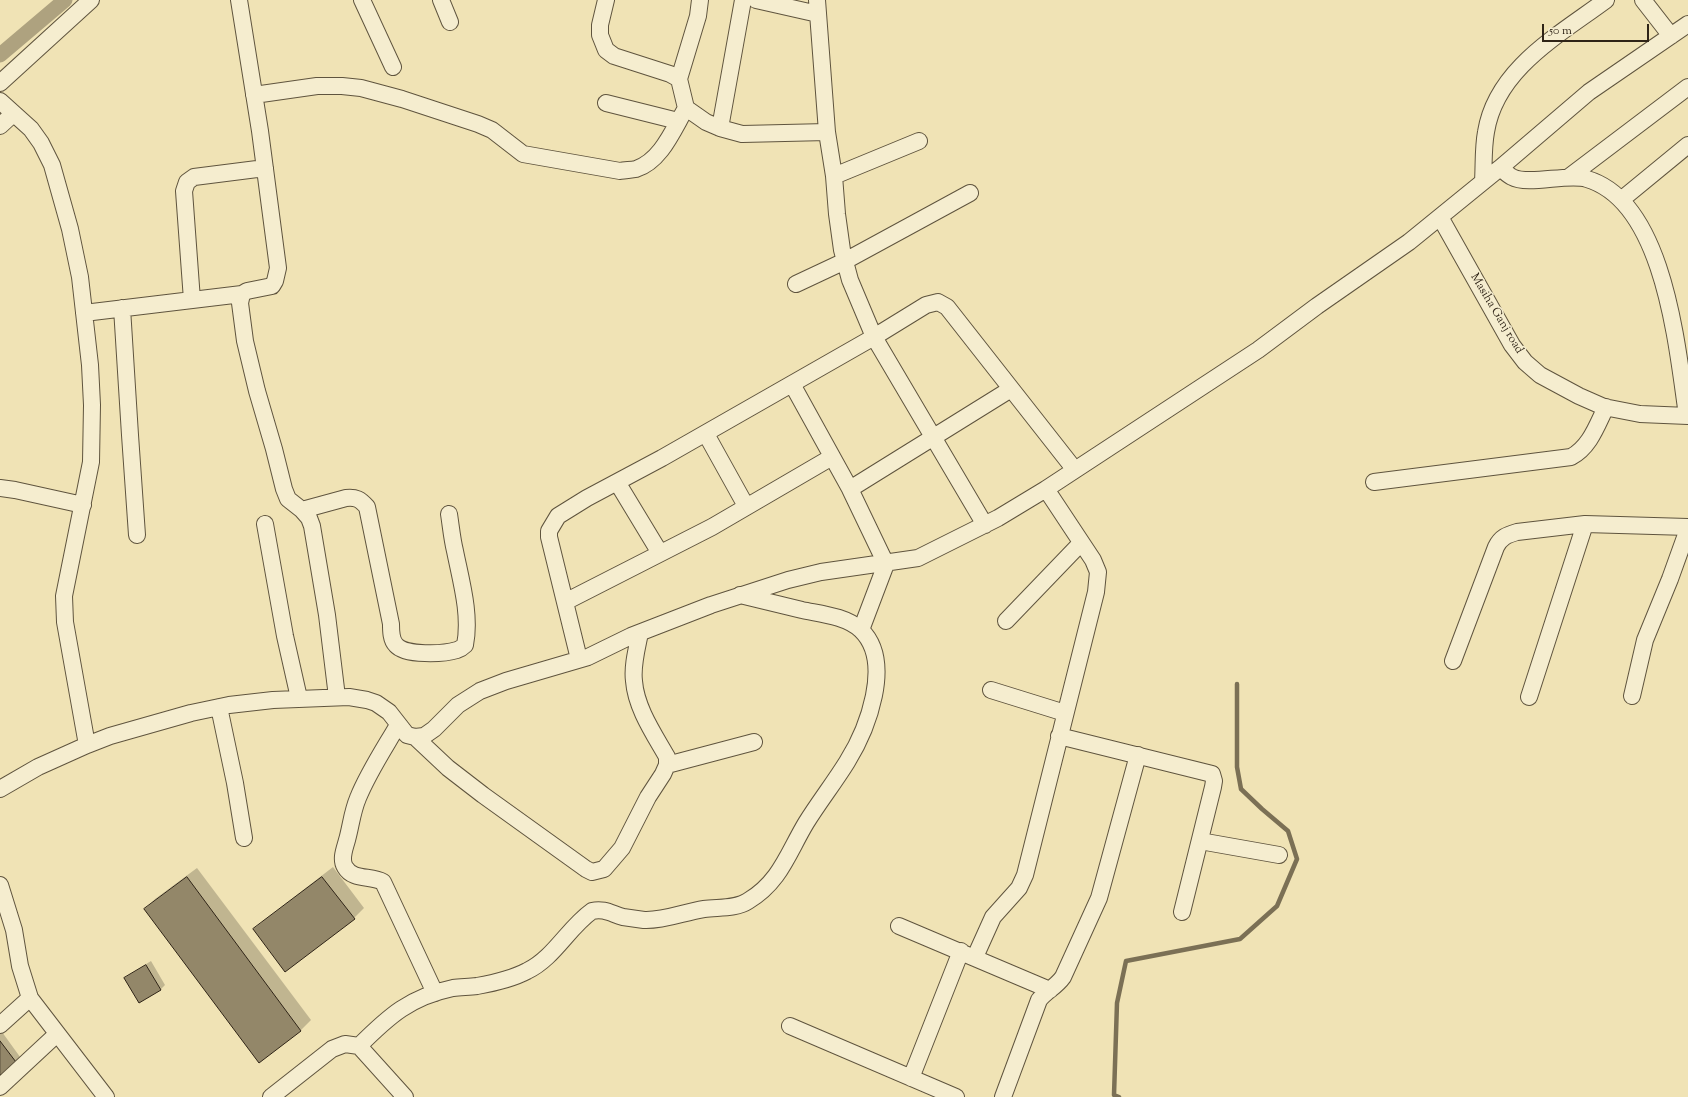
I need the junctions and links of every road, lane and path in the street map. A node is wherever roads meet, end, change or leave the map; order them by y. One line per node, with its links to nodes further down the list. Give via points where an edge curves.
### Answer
1 (91, 0): 17 (street)
2 (239, 0): 19 (street)
3 (362, 0): 15 (street)
4 (441, 0): 12 (street)
5 (606, 0): 16 (street, via 600,25 600,35 606,50 614,56 670,74)
6 (700, 0): 16 (street, via 698,16)
7 (743, 0): 25 (street)
8 (756, 0): 11 (street)
9 (1606, 0): 33 (street, via 1522,64 1504,87 1486,131)
10 (1643, 0): 14 (street)
11 (818, 7): 26 (street)
12 (450, 22)
13 (1688, 24): 14 (street)
14 (1671, 36): 30 (street, via 1589,92)
15 (393, 67)
16 (679, 80): 23 (street)
17 (0, 84)
18 (1688, 87): 32 (street)
19 (254, 95): 23 (street, via 317,86 361,88 478,124 492,130 523,154 620,171 646,165 655,158); 29 (street)
20 (0, 101): 22 (street)
21 (606, 102): 23 (street)
22 (13, 114): 24 (street); 42 (street, via 31,129 52,165 70,229)
23 (682, 115): 25 (street)
24 (0, 126)
25 (720, 128): 26 (street, via 742,134)
26 (827, 132): 31 (street)
27 (919, 141): 31 (street)
28 (1688, 145): 35 (street)
29 (265, 168): 39 (street, via 278,268 272,286); 40 (street, via 194,177 187,182 184,191)
30 (1500, 168): 32 (street, via 1513,178); 33 (street)
31 (834, 176): 37 (street, via 836,214)
32 (1569, 177): 35 (street, via 1598,182)
33 (1483, 181): 36 (street)
34 (970, 193): 37 (street)
35 (1621, 200): 47 (street, via 1637,220 1662,277 1672,318)
36 (1440, 217): 46 (street, Masiha Ganj road, via 1512,345 1525,362 1540,375); 51 (street, via 1258,350)
37 (845, 261): 38 (street); 43 (street, via 850,280)
38 (796, 284)
39 (242, 294): 40 (street); 59 (street, via 240,303 245,341 284,489 294,505)
40 (192, 300): 41 (street)
41 (122, 308): 42 (street); 65 (street)
42 (84, 313): 57 (street, via 92,405 90,462)
43 (874, 337): 44 (street); 45 (street, via 926,305 938,302 947,307); 49 (street)
44 (792, 384): 48 (street); 50 (street)
45 (1011, 389): 49 (street); 51 (street)
46 (1606, 407): 47 (street, Masiha Ganj road, via 1640,414); 53 (street, via 1585,447 1571,457)
47 (1687, 416)
48 (706, 434): 52 (street); 58 (street)
49 (933, 437): 55 (street); 63 (street)
50 (832, 457): 55 (street); 58 (street)
51 (1075, 470): 56 (street)
52 (617, 482): 67 (street); 70 (street, via 558,516 549,531)
53 (1374, 482)
54 (0, 488): 57 (street)
55 (850, 489): 68 (street)
56 (1046, 489): 63 (street); 66 (street)
57 (83, 505): 87 (street, via 64,596 65,622)
58 (746, 506): 67 (street)
59 (302, 510): 60 (street, via 346,498 361,499 367,507 395,645 401,650 431,653 457,650 465,645 468,633); 78 (street, via 312,526)
60 (449, 514)
61 (266, 524): 80 (street)
62 (1585, 524): 64 (street); 75 (street, via 1517,532 1500,540); 79 (street)
63 (985, 525): 68 (street, via 918,558)
64 (1688, 528): 77 (street, via 1644,640)
65 (138, 535)
66 (1081, 543): 71 (street); 82 (street, via 1093,560 1098,572 1098,582)
67 (660, 553): 70 (street)
68 (886, 564): 69 (street, via 821,572); 72 (street)
69 (740, 595): 72 (street, via 832,617 852,623); 73 (street)
70 (565, 602): 74 (street)
71 (1006, 621)
72 (862, 630): 100 (street, via 872,648 877,672 875,693 858,742 807,822 780,872 762,892 740,905 704,909 655,920 631,918 608,911 592,911 529,971 497,982)
73 (640, 633): 74 (street); 89 (street, via 634,680 636,694 666,757)
74 (579, 659): 85 (street, via 480,691 458,705 424,736)
75 (1453, 661)
76 (990, 690): 82 (street)
77 (1632, 696)
78 (337, 697): 80 (street); 83 (street, via 376,703 389,712)
79 (1529, 697)
80 (299, 698): 81 (street)
81 (219, 707): 87 (street, via 110,736); 91 (street)
82 (1065, 713): 84 (street)
83 (398, 725): 85 (street, via 407,735); 100 (street, via 357,799 343,858 344,866 355,876 383,882)
84 (1060, 736): 88 (street); 98 (street, via 1022,882 993,917)
85 (414, 737): 89 (street, via 483,795 592,872 604,869 622,848)
86 (754, 742): 89 (street)
87 (87, 745): 90 (street, via 38,767)
88 (1138, 755): 92 (street, via 1212,774 1214,781); 99 (street, via 1099,898 1063,977)
89 (667, 765)
90 (0, 789)
91 (244, 838)
92 (1200, 841): 93 (street); 95 (street)
93 (1279, 855)
94 (0, 885): 97 (street)
95 (1182, 912)
96 (899, 926): 98 (street)
97 (7, 933): 101 (street)
98 (968, 954): 99 (street); 106 (street)
99 (1050, 990): 112 (street, via 1043,995 1035,1009)
100 (435, 993): 105 (street, via 404,1006 381,1023)
101 (30, 998): 102 (street); 104 (street)
102 (0, 1025)
103 (790, 1026): 106 (street)
104 (56, 1034): 107 (street); 108 (street)
105 (359, 1046): 109 (street, via 345,1044 332,1050); 110 (street)
106 (911, 1078): 111 (street)
107 (0, 1087)
108 (106, 1097)
109 (271, 1097)
110 (405, 1097)
111 (956, 1097)
112 (1003, 1097)

